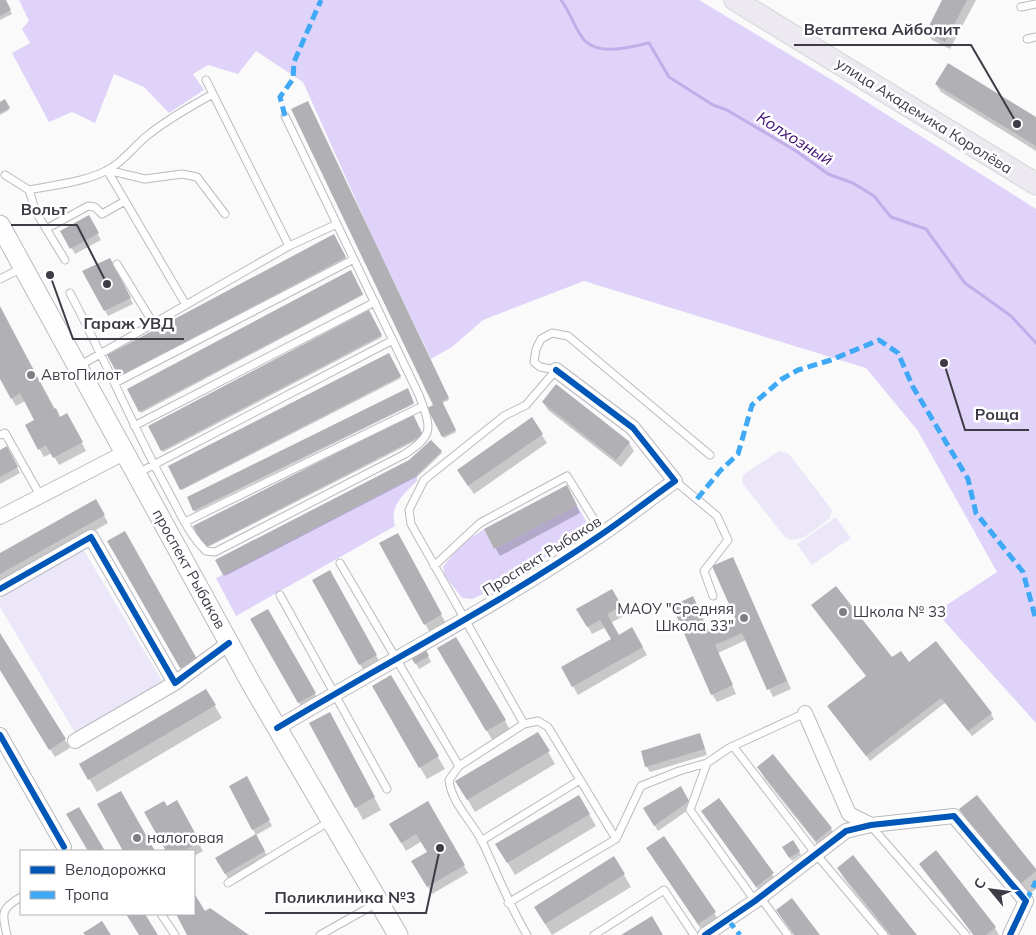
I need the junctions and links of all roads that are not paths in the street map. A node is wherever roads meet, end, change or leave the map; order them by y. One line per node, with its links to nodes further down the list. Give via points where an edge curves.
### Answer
1 (735, 0): 11 (main road, улица Академика Королёва)
2 (1036, 4): 3 (lane)
3 (1021, 7)
4 (1036, 37): 5 (lane)
5 (1027, 39)
6 (206, 80): 7 (lane)
7 (213, 94): 9 (lane, via 147,136); 18 (lane)
8 (285, 116): 15 (lane)
9 (107, 170): 12 (lane); 13 (lane); 14 (lane, via 145,180 182,174 197,177)
10 (5, 174): 12 (lane)
11 (1036, 184)
12 (29, 190): 17 (lane, via 32,204)
13 (125, 201): 17 (lane, via 102,214 96,207 88,206); 26 (lane)
14 (225, 214)
15 (337, 224): 18 (lane); 19 (lane)
16 (0, 225): 22 (main road, проспект Рыбаков)
17 (46, 229): 20 (lane)
18 (289, 246): 26 (lane)
19 (354, 259): 25 (lane); 32 (lane)
20 (65, 260)
21 (116, 264): 27 (lane)
22 (23, 268): 23 (lane); 30 (main road, проспект Рыбаков)
23 (0, 279)
24 (70, 293): 29 (lane)
25 (376, 302): 28 (lane); 34 (lane)
26 (186, 305): 27 (lane)
27 (153, 323): 29 (lane)
28 (393, 340): 33 (lane); 38 (lane)
29 (102, 353): 30 (lane); 32 (lane)
30 (78, 366): 36 (main road, проспект Рыбаков)
31 (556, 370): 37 (lane, via 540,367 534,362 541,339 556,333 568,336); 40 (street, via 633,428); 46 (lane, via 526,405 504,416 424,480 409,510 409,518)
32 (115, 383): 34 (lane)
33 (423, 406): 43 (lane); 43 (lane, via 428,434 419,445 215,552 204,549)
34 (134, 426): 38 (lane)
35 (0, 435): 41 (lane, via 5,433)
36 (124, 453): 39 (main road, проспект Рыбаков); 41 (street)
37 (710, 455)
38 (154, 464): 39 (lane); 43 (lane)
39 (137, 474): 51 (main road, проспект Рыбаков)
40 (675, 480): 44 (street, Проспект Рыбаков); 49 (lane, via 717,516 728,540 704,571)
41 (41, 496): 42 (street)
42 (0, 517)
43 (185, 522)
44 (603, 534): 46 (lane, via 567,476 480,523); 50 (street, Проспект Рыбаков)
45 (340, 563): 52 (lane)
46 (434, 566): 50 (lane)
47 (0, 589): 53 (street, via 91,536)
48 (280, 595): 54 (lane)
49 (713, 596)
50 (464, 620): 52 (street, Проспект Рыбаков); 56 (lane)
51 (229, 643): 53 (street); 57 (main road, проспект Рыбаков)
52 (395, 658): 54 (street, Проспект Рыбаков); 62 (lane)
53 (175, 683): 59 (street)
54 (335, 693): 57 (street, Проспект Рыбаков); 64 (lane)
55 (805, 714): 60 (lane); 66 (street, via 849,814)
56 (524, 724): 62 (lane); 63 (lane, via 538,722 548,727)
57 (277, 728): 65 (main road, проспект Рыбаков)
58 (0, 735): 69 (street)
59 (75, 741)
60 (733, 746): 61 (lane); 70 (lane)
61 (707, 763): 67 (lane, via 641,786); 73 (lane, via 690,810)
62 (459, 766): 68 (lane, via 449,784)
63 (580, 780): 67 (lane); 68 (lane)
64 (387, 789)
65 (330, 821): 71 (lane); 74 (main road, проспект Рыбаков)
66 (871, 826): 70 (street, via 846,831); 87 (lane); 88 (street, via 954,816 1026,901)
67 (616, 839): 75 (lane)
68 (481, 840): 75 (lane)
69 (65, 849)
70 (816, 854): 73 (street); 86 (lane)
71 (228, 883)
72 (20, 898): 77 (lane, via 5,909)
73 (757, 899): 84 (street); 85 (lane)
74 (379, 901): 79 (lane); 80 (main road, проспект Рыбаков)
75 (508, 903): 81 (lane)
76 (162, 915): 78 (lane)
77 (7, 935)
78 (175, 935)
79 (320, 935)
80 (398, 935)
81 (527, 935)
82 (594, 935): 83 (lane, via 664,890)
83 (694, 935)
84 (705, 935)
85 (788, 935)
86 (884, 935)
87 (966, 935)
88 (1010, 935)

